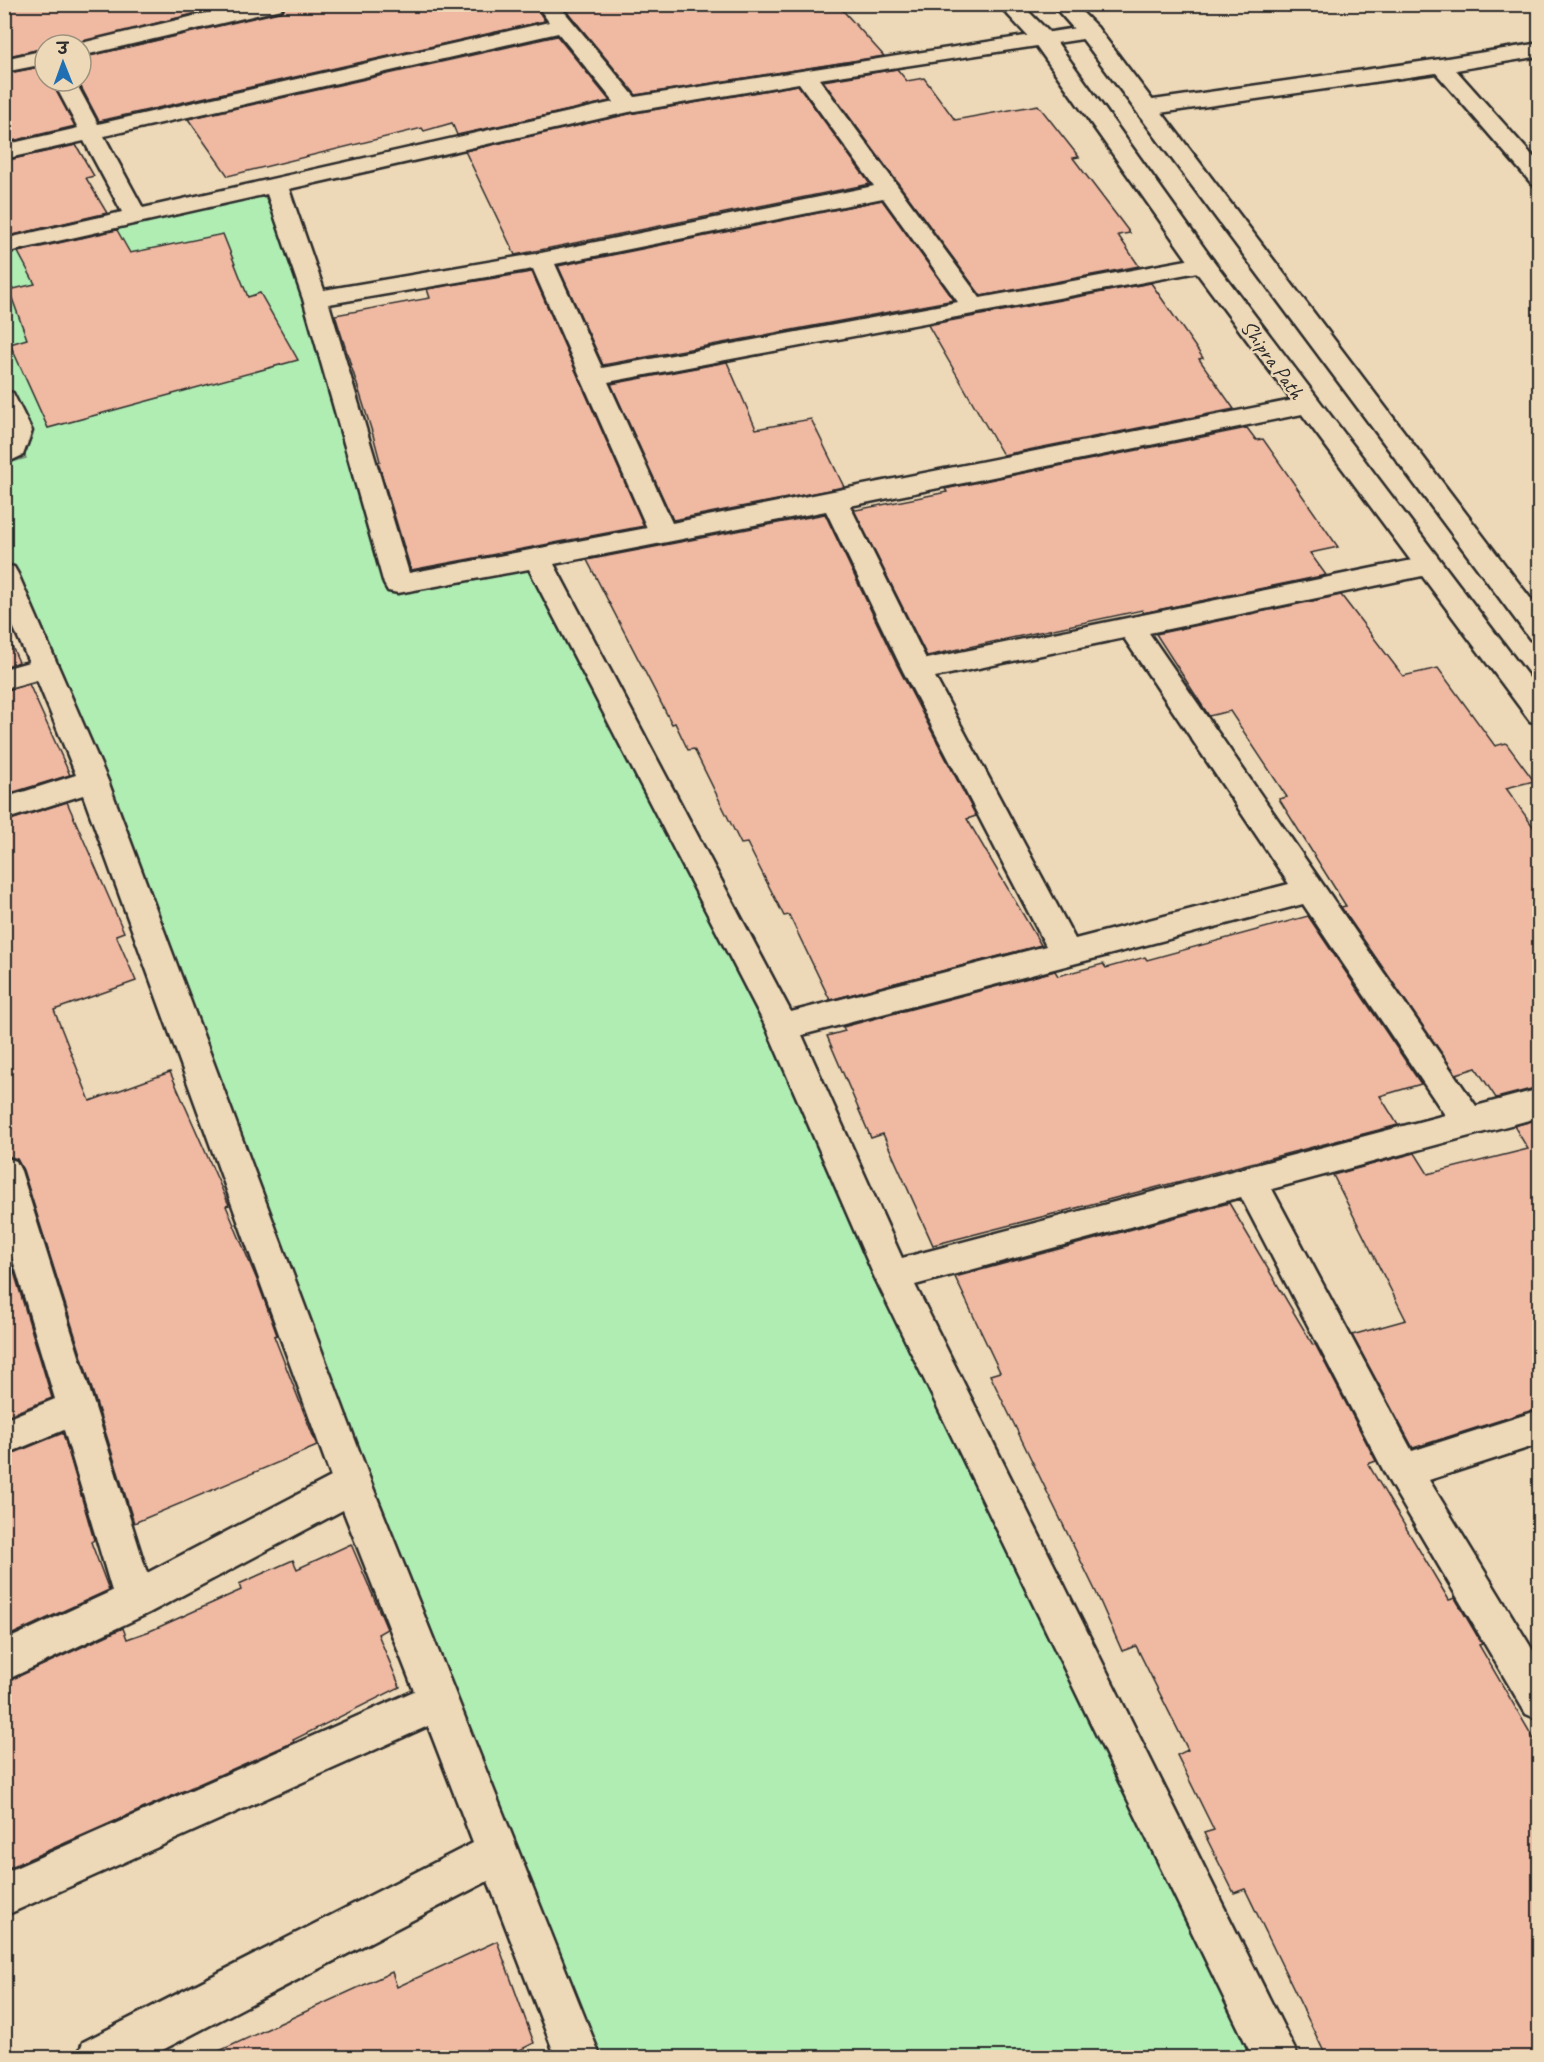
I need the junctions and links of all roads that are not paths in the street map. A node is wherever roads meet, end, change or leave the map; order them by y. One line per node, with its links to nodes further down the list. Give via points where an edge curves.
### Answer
1 (274, 4): 8 (street)
2 (546, 4): 5 (street)
3 (1008, 4): 7 (street, Shipra Path)
4 (1062, 4): 6 (street, Shipra Path)
5 (563, 25): 15 (street); 17 (street)
6 (1089, 32): 7 (street); 16 (street, Shipra Path)
7 (1043, 39): 13 (street); 25 (street, Shipra Path)
8 (93, 46)
9 (1539, 49): 12 (street)
10 (33, 60): 11 (street)
11 (4, 66)
12 (1441, 66): 16 (street); 19 (street)
13 (805, 75): 15 (street); 21 (street)
14 (71, 93): 17 (street)
15 (629, 105): 20 (street)
16 (1146, 108): 38 (street, Shipra Path)
17 (92, 131): 18 (street); 22 (street)
18 (4, 152)
19 (1539, 179)
20 (276, 184): 22 (street); 26 (street)
21 (889, 190): 24 (street); 27 (street)
22 (135, 215): 23 (street)
23 (4, 246)
24 (541, 260): 26 (street); 28 (street)
25 (1203, 264): 27 (street); 30 (street, Shipra Path)
26 (315, 299): 34 (street, via 398,584)
27 (973, 306): 28 (street)
28 (595, 377): 33 (street)
29 (4, 399): 31 (street, via 19,431 14,449)
30 (1308, 405): 32 (street); 35 (street, Shipra Path)
31 (4, 456)
32 (833, 498): 33 (street); 40 (street)
33 (664, 535): 34 (street)
34 (538, 559): 47 (street)
35 (1427, 566): 37 (street); 42 (street, Shipra Path)
36 (4, 574): 39 (street)
37 (1130, 626): 40 (street); 45 (street)
38 (1539, 632)
39 (46, 666): 41 (street); 43 (street)
40 (917, 671): 46 (street)
41 (4, 679)
42 (1539, 714)
43 (93, 781): 44 (street); 57 (street)
44 (4, 808)
45 (1312, 890): 46 (street); 49 (street)
46 (1066, 953): 47 (street)
47 (782, 1027): 52 (street)
48 (1539, 1103): 49 (street)
49 (1469, 1123): 51 (street)
50 (4, 1171): 53 (street)
51 (1250, 1181): 52 (street); 56 (street)
52 (892, 1276): 66 (street)
53 (78, 1407): 55 (street); 58 (street)
54 (1539, 1428): 56 (street)
55 (4, 1438)
56 (1403, 1471): 60 (street)
57 (353, 1485): 58 (street); 61 (street)
58 (135, 1600): 59 (street)
59 (4, 1662)
60 (1539, 1700)
61 (438, 1701): 62 (street); 63 (street)
62 (497, 1854): 64 (street); 65 (street)
63 (4, 1895)
64 (99, 2058)
65 (579, 2058)
66 (1277, 2058)

